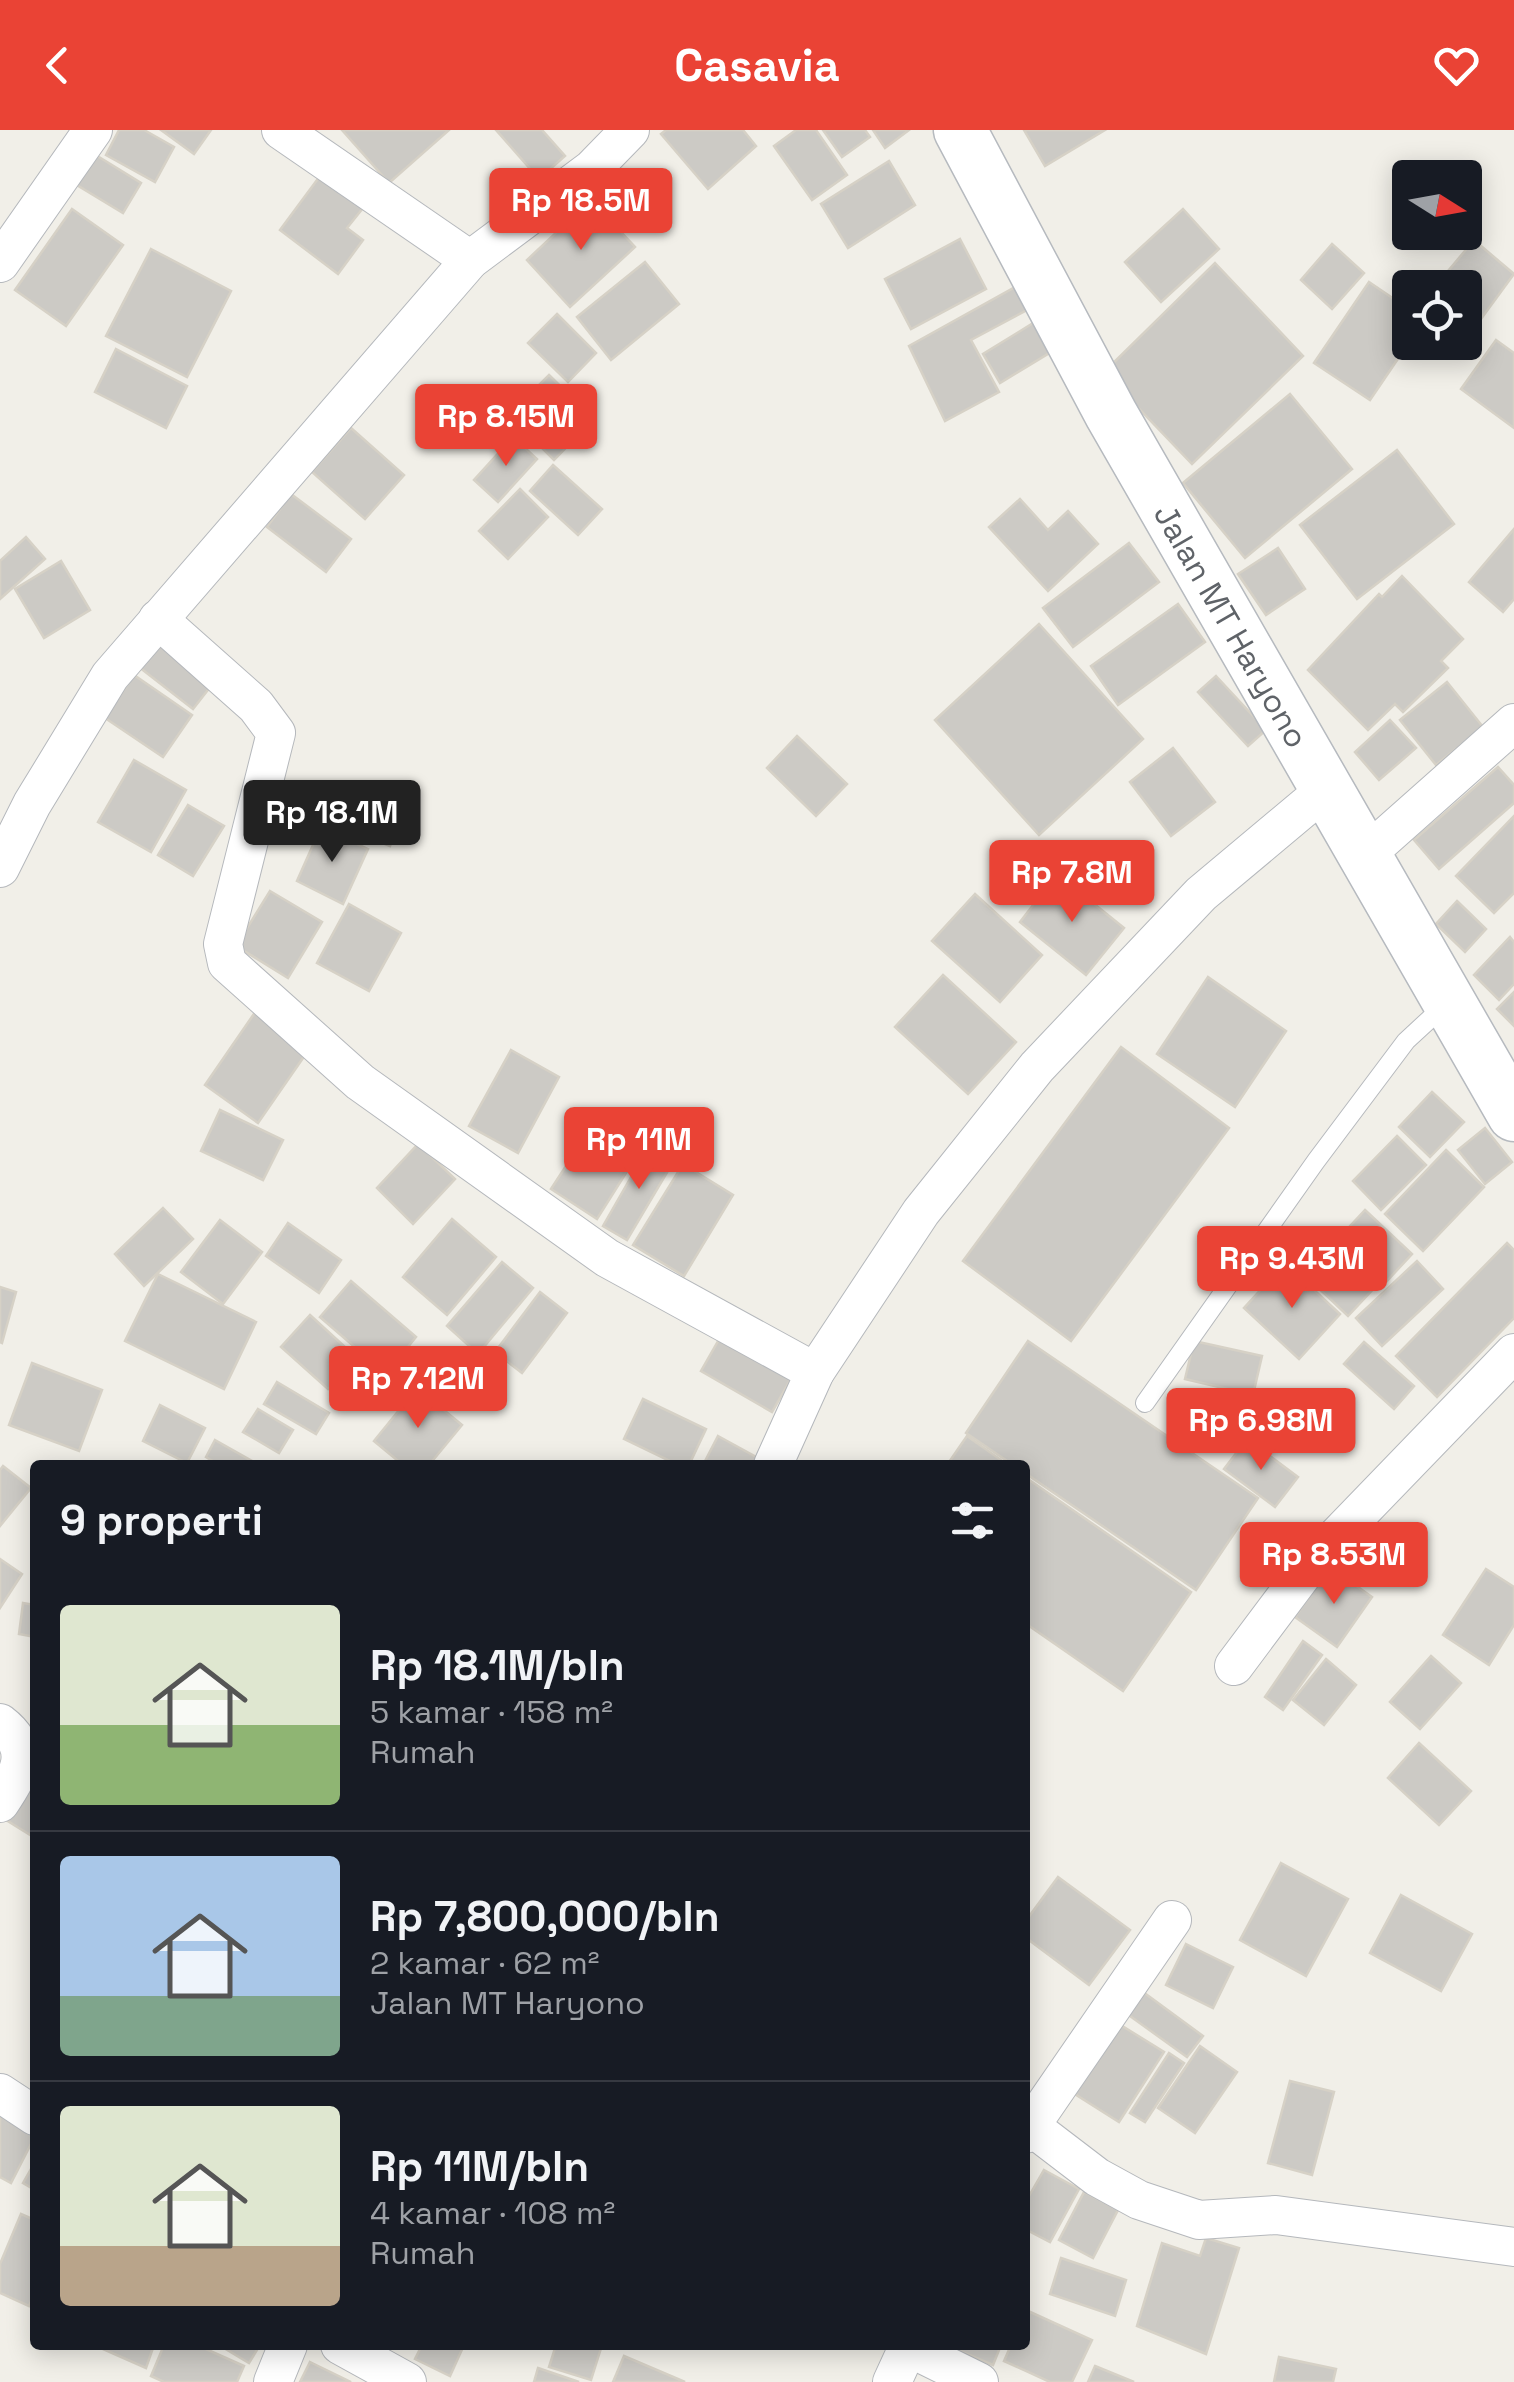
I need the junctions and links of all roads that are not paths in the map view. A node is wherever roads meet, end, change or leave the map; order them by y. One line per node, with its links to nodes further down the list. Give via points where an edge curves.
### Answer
1 (93, 130): 6 (street)
2 (281, 130): 5 (street)
3 (630, 130): 5 (street, via 592,168)
4 (960, 130): 9 (main road, Jalan MT Haryono, via 1110,414)
5 (470, 260): 7 (street)
6 (0, 264)
7 (158, 619): 11 (street, via 110,676); 15 (street, via 276,732 223,944 227,963 360,1082 607,1258)
8 (1514, 723): 10 (street)
9 (1324, 791): 10 (main road, Jalan MT Haryono); 15 (street, via 1201,894 1036,1067 921,1212)
10 (1363, 857): 12 (main road, Jalan MT Haryono)
11 (0, 868)
12 (1450, 1000): 13 (main road, Jalan MT Haryono); 16 (lane, via 1406,1042)
13 (1514, 1114)
14 (1514, 1353): 18 (street, via 1312,1563)
15 (814, 1372): 17 (street)
16 (1145, 1403)
17 (775, 1460)
18 (1234, 1666)
19 (0, 1724): 20 (street, via 14,1734 23,1761)
20 (0, 1803)
21 (1172, 1920): 24 (street)
22 (0, 2092): 23 (street)
23 (30, 2113)
24 (1030, 2123)
25 (1030, 2129): 26 (street, via 1125,2192 1199,2220 1276,2215)
26 (1514, 2248)
27 (286, 2350): 31 (street)
28 (349, 2350): 32 (street)
29 (907, 2350): 33 (street)
30 (917, 2350): 34 (street)
31 (273, 2382)
32 (407, 2382)
33 (892, 2382)
34 (979, 2382)

